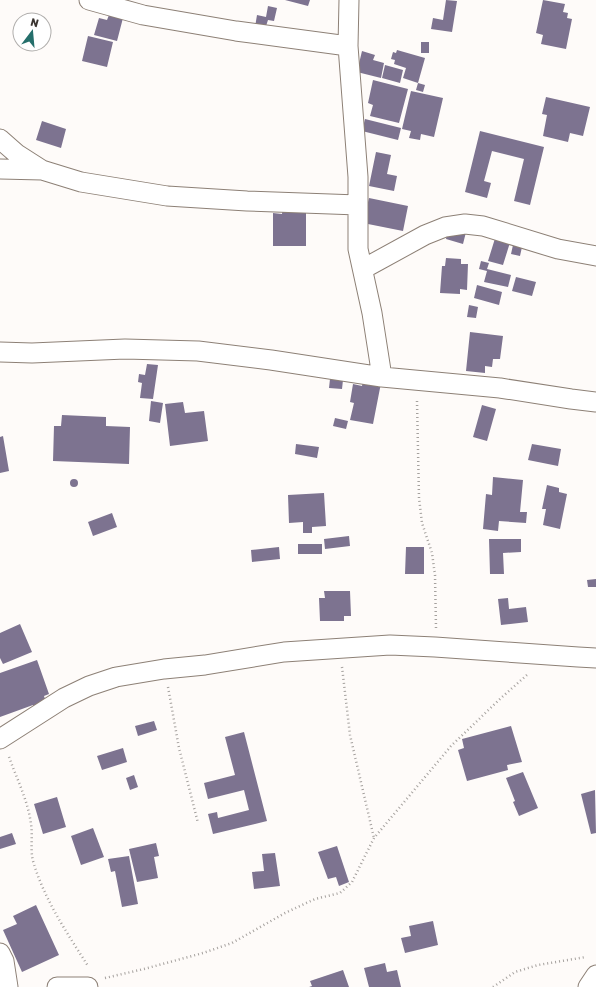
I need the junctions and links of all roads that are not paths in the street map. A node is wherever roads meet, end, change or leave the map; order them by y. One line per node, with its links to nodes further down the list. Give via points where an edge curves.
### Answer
1 (89, 0): 3 (street, via 143,15)
2 (349, 0): 3 (street)
3 (348, 46): 7 (street)
4 (0, 139): 6 (street)
5 (0, 169): 6 (street)
6 (42, 170): 7 (street, via 81,182 167,196)
7 (358, 205): 9 (street, via 358,249)
8 (596, 256): 9 (street, via 558,249 483,226 465,224 444,227)
9 (363, 269): 11 (street)
10 (0, 352): 11 (street, via 32,353 125,348 198,351)
11 (382, 378): 12 (street, via 500,388)
12 (596, 402)
13 (596, 658): 14 (street, via 390,645 284,652 116,677 64,698)
14 (0, 739)
15 (0, 953): 18 (street, via 4,961)
16 (596, 975): 20 (street)
17 (96, 983): 19 (street)
18 (8, 987)
19 (57, 987)
20 (588, 987)

